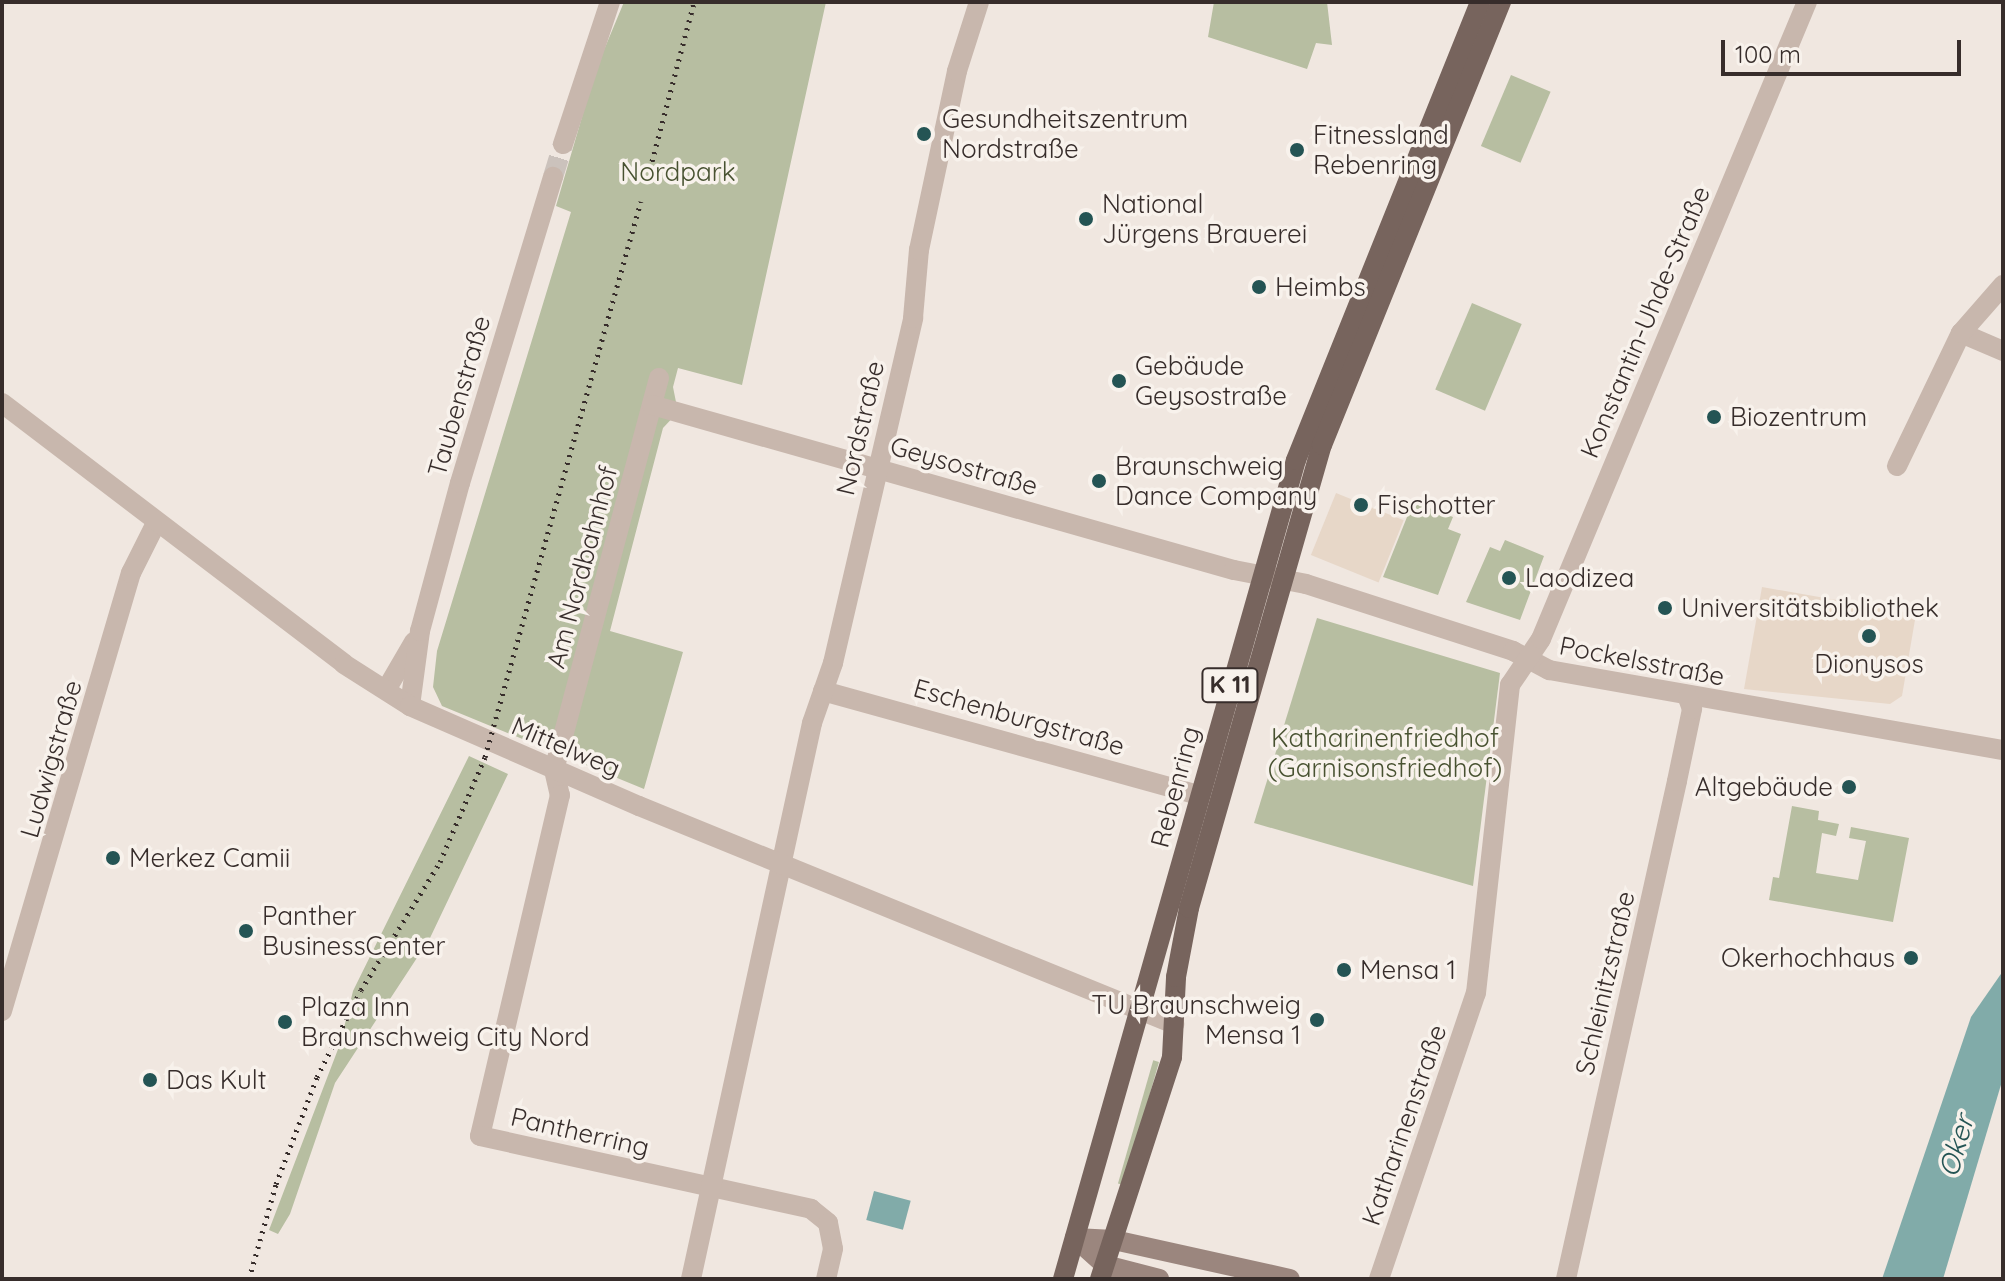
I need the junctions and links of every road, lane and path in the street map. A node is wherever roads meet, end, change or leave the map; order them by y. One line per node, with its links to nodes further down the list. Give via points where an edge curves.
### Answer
1 (979, 2): 15 (street, Nordstraße, via 942,140 919,250 913,318)
2 (1480, 2): 17 (main road, Rebenring / K 11, via 1311,417)
3 (1501, 2): 18 (main road, Rebenring / K 11, via 1352,361)
4 (1807, 2): 20 (street, Konstantin-Uhde-Straße, via 1541,639)
5 (603, 6): 6 (street)
6 (563, 144)
7 (553, 177): 19 (street, Taubenstraße)
8 (2003, 285): 9 (street)
9 (1961, 333): 10 (street); 14 (street)
10 (2003, 351)
11 (659, 378): 13 (street, Am Nordbahnhof)
12 (2, 403): 16 (street, Mittelweg)
13 (652, 405): 15 (street, Geysostraße); 26 (street, Am Nordbahnhof)
14 (1897, 466)
15 (877, 469): 17 (street, Geysostraße); 22 (street, Nordstraße)
16 (156, 523): 21 (street, Mittelweg); 30 (street, Ludwigstraße, via 131,573)
17 (1262, 576): 18 (street, Geysostraße); 27 (main road, Rebenring / K 11)
18 (1283, 580): 20 (street, Pockelsstraße); 31 (main road, Rebenring / K 11, via 1189,908)
19 (420, 631): 21 (street, Taubenstraße); 24 (street, Taubenstraße)
20 (1526, 658): 23 (street, Pockelsstraße, via 1549,670); 41 (street, Katharinenstraße, via 1510,685 1476,993)
21 (386, 690): 24 (street, Mittelweg)
22 (823, 691): 27 (street, Eschenburgstraße); 28 (street, Nordstraße)
23 (1688, 698): 25 (street, Pockelsstraße); 42 (street, Schleinitzstraße, via 1692,709 1677,781)
24 (410, 706): 26 (street, Mittelweg)
25 (2003, 750)
26 (554, 770): 28 (street, Mittelweg); 32 (street, Pantherring, via 560,795 480,1136)
27 (1199, 795): 29 (main road, Rebenring / K 11)
28 (783, 865): 29 (street, Mittelweg); 32 (street)
29 (1141, 1010): 31 (street, Mittelweg); 33 (main road, Rebenring / K 11)
30 (2, 1011)
31 (1174, 1024): 34 (main road, Rebenring / K 11, via 1172,1057)
32 (711, 1188): 36 (street); 37 (street, via 811,1209 828,1223 833,1249)
33 (1075, 1238): 34 (main road); 35 (main road); 38 (main road, Rebenring / K 11)
34 (1114, 1240): 35 (main road, Rebenring / K 11); 40 (main road)
35 (1102, 1272): 39 (main road)
36 (691, 1279)
37 (826, 1279)
38 (1063, 1279)
39 (1159, 1279)
40 (1290, 1279)
41 (1379, 1279)
42 (1566, 1279)

